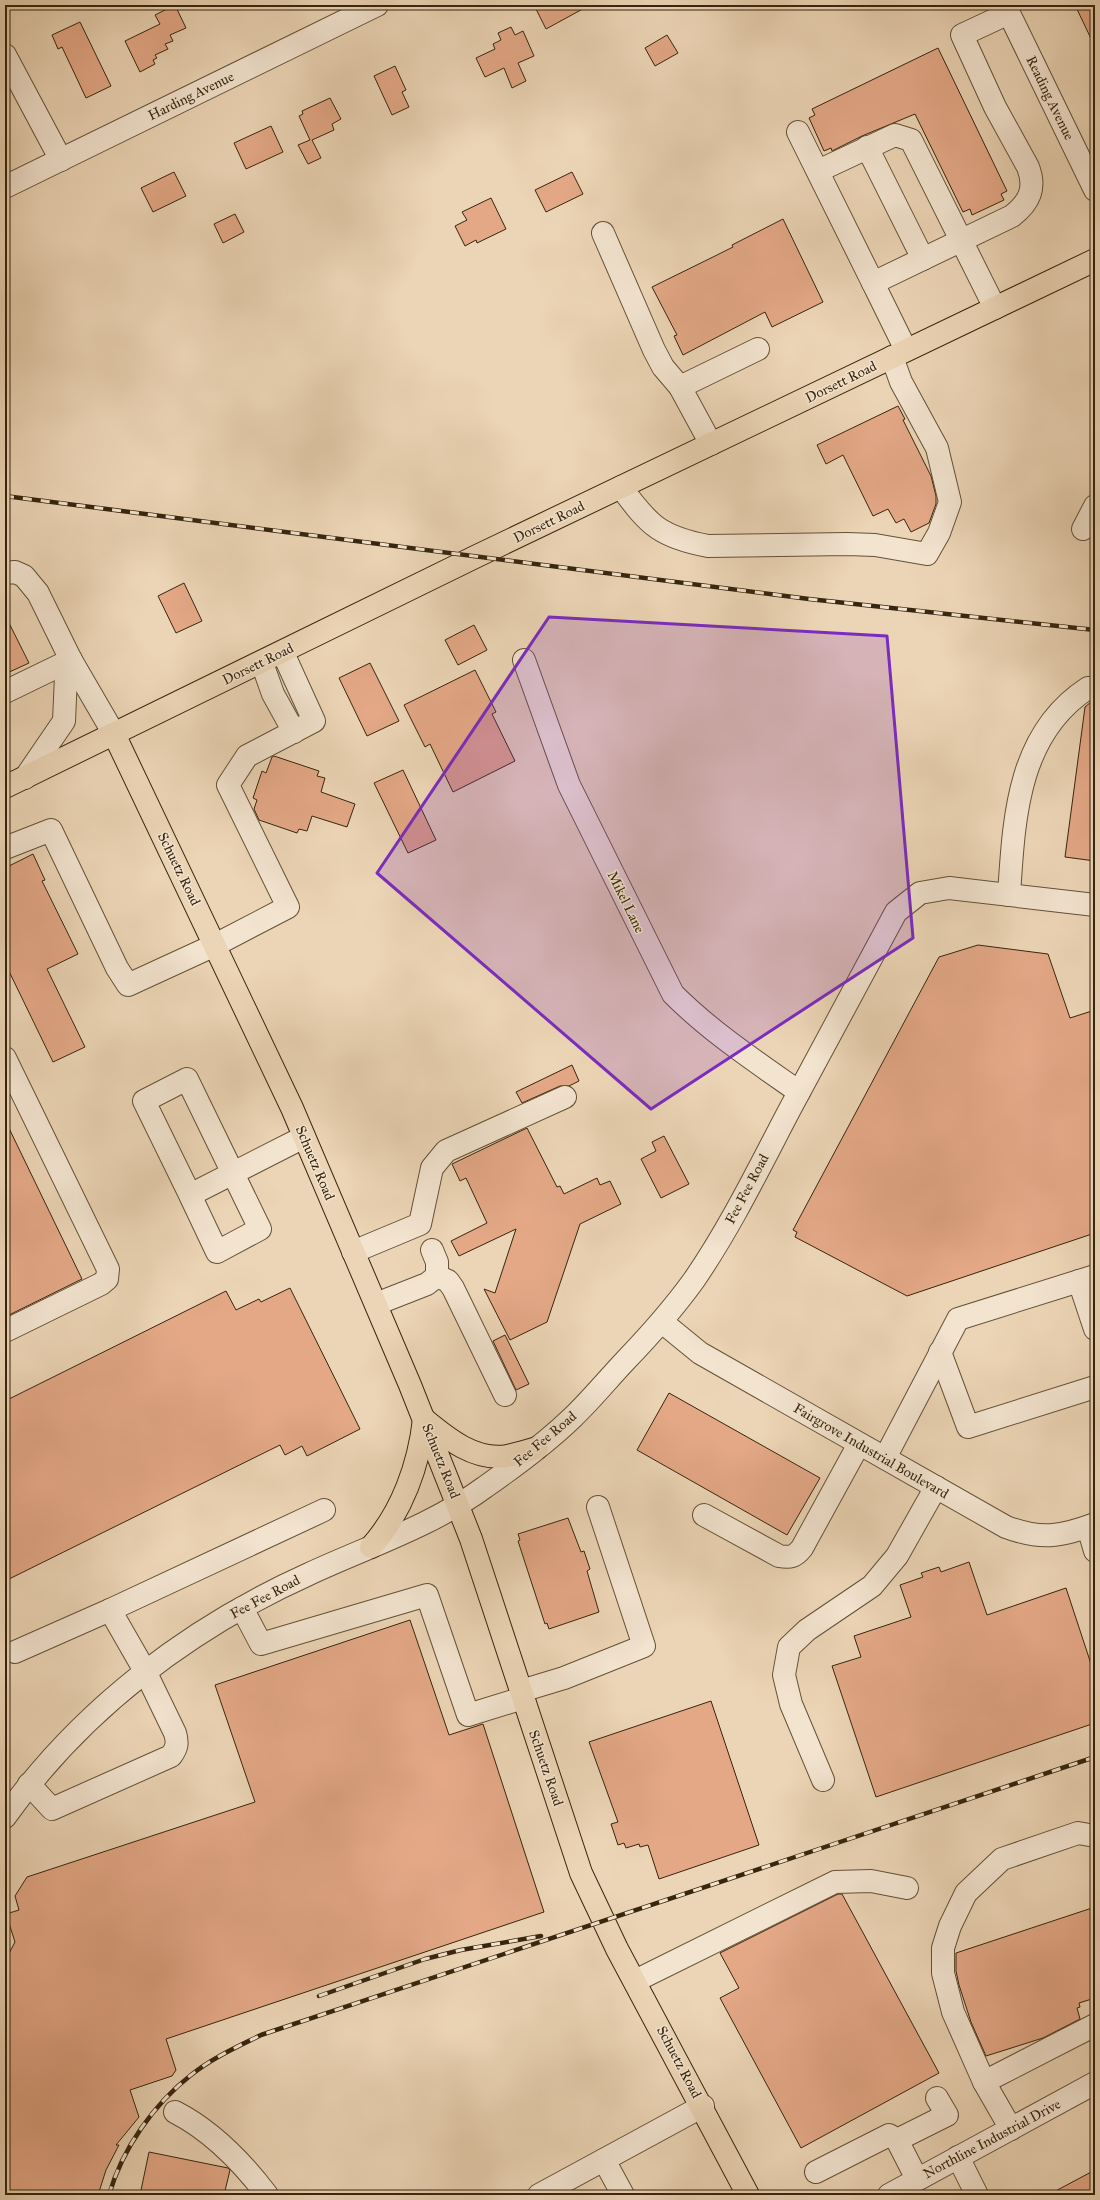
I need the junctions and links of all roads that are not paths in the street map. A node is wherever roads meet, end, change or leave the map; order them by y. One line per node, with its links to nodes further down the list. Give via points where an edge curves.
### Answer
1 (377, 5): 6 (street, Harding Avenue)
2 (1007, 9): 9 (street, Reading Avenue); 11 (street, via 962,35 995,107 1028,167 1032,177 1031,193 1024,206 1012,216)
3 (5, 56): 6 (street)
4 (798, 132): 7 (street)
5 (868, 147): 7 (street); 11 (street, via 895,134 911,140); 12 (street)
6 (61, 160): 8 (street, Harding Avenue)
7 (818, 171): 14 (street)
8 (5, 188)
9 (1095, 190)
10 (603, 233): 18 (street, via 654,350 663,367)
11 (962, 240): 12 (street); 15 (street)
12 (923, 259): 14 (street)
13 (1095, 260): 15 (main road, Dorsett Road)
14 (873, 283): 17 (street)
15 (995, 308): 17 (main road, Dorsett Road)
16 (758, 349): 18 (street)
17 (899, 354): 19 (main road, Dorsett Road); 20 (street, via 901,382 937,448 950,502 939,533 927,554 875,545 708,546 684,541 671,537 646,519)
18 (680, 387): 19 (street)
19 (711, 444): 20 (main road, Dorsett Road)
20 (621, 487): 24 (main road, Dorsett Road, via 476,556)
21 (1095, 506): 22 (street)
22 (1083, 529)
23 (5, 572): 25 (street, via 15,572 24,576 38,593)
24 (284, 653): 27 (main road, Dorsett Road); 30 (street, via 314,721)
25 (70, 660): 29 (street); 31 (street); 32 (street, via 66,676 64,721)
26 (524, 660): 39 (street, Mikel Lane, via 569,785 673,994 692,1014 723,1039)
27 (262, 663): 30 (street, via 273,694); 31 (main road, Dorsett Road)
28 (1095, 689): 35 (street, via 1088,688 1070,700 1051,723 1033,752 1022,784 1014,826)
29 (5, 692)
30 (294, 732): 37 (street, via 247,756 228,785 288,907)
31 (114, 734): 32 (main road, Dorsett Road); 37 (main road, Schuetz Road)
32 (25, 778): 33 (main road, Dorsett Road)
33 (5, 787)
34 (5, 848): 37 (street, via 51,830 117,968 128,985)
35 (1009, 895): 36 (street); 39 (street, Fee Fee Road, via 949,888 920,894 896,912)
36 (1095, 905)
37 (215, 945): 41 (main road, Schuetz Road)
38 (5, 1058): 51 (street, via 108,1269 107,1279 101,1284)
39 (799, 1092): 49 (street, Fee Fee Road, via 731,1220 694,1279)
40 (565, 1097): 45 (street, via 446,1151 432,1168 420,1224)
41 (304, 1137): 42 (street); 45 (main road, Schuetz Road)
42 (233, 1173): 43 (street); 43 (street, via 260,1229 217,1252); 43 (street, via 187,1079 144,1101)
43 (190, 1195)
44 (432, 1250): 46 (street, via 437,1262)
45 (353, 1252): 48 (main road, Schuetz Road)
46 (437, 1276): 48 (street, via 427,1284); 54 (street, via 448,1281 453,1288)
47 (1087, 1279): 50 (street); 52 (street, via 958,1319)
48 (376, 1304): 55 (main road, Schuetz Road)
49 (662, 1322): 56 (street, Fairgrove Industrial Boulevard, via 700,1353); 57 (street, Fee Fee Road, via 572,1418)
50 (1095, 1329)
51 (5, 1331)
52 (940, 1352): 53 (street, via 968,1427); 58 (street)
53 (1095, 1386)
54 (505, 1395)
55 (424, 1419): 57 (main road, via 477,1455 506,1456); 60 (main road, Schuetz Road); 65 (main road, via 423,1435 404,1496 382,1534)
56 (859, 1444): 58 (street, Fairgrove Industrial Boulevard); 63 (street, via 796,1555 780,1556)
57 (537, 1448): 60 (street, Fee Fee Road, via 482,1490)
58 (885, 1458): 59 (street, Fairgrove Industrial Boulevard)
59 (936, 1487): 64 (street, Fairgrove Industrial Boulevard, via 1006,1527 1025,1534 1042,1537); 72 (street, via 897,1556 872,1586 807,1630 789,1647 784,1675 791,1704)
60 (458, 1504): 65 (street, Fee Fee Road); 71 (main road, Schuetz Road)
61 (598, 1507): 71 (street, via 644,1646)
62 (324, 1510): 68 (street)
63 (704, 1515)
64 (1091, 1526): 66 (street)
65 (371, 1547): 67 (street, Fee Fee Road)
66 (1095, 1551)
67 (242, 1608): 70 (street, Fee Fee Road, via 185,1642); 71 (street, via 261,1644 427,1595 468,1715)
68 (110, 1610): 69 (street); 70 (street)
69 (15, 1652)
70 (146, 1672): 73 (street, Fee Fee Road, via 66,1742); 73 (street, via 175,1733 176,1749 171,1756 52,1809)
71 (522, 1695): 77 (main road, Schuetz Road, via 581,1872)
72 (823, 1780)
73 (29, 1784): 74 (street, Fee Fee Road)
74 (7, 1811)
75 (1095, 1836): 79 (street, via 1078,1833 1002,1859 966,1894 950,1926 943,1948 945,1988)
76 (907, 1888): 77 (street, via 871,1881 835,1882)
77 (635, 1981): 82 (main road, Schuetz Road)
78 (1095, 2025): 79 (street)
79 (984, 2082): 84 (street)
80 (1095, 2083): 84 (street, Northline Industrial Drive)
81 (937, 2098): 85 (street, via 947,2115)
82 (702, 2106): 87 (street); 93 (main road, Schuetz Road)
83 (175, 2112): 90 (street, via 196,2122 246,2168)
84 (1011, 2129): 86 (street, Northline Industrial Drive)
85 (897, 2140): 88 (street, via 889,2135); 89 (street)
86 (958, 2157): 89 (street, Northline Industrial Drive); 95 (street)
87 (604, 2160): 91 (street); 92 (street)
88 (816, 2172)
89 (917, 2179): 94 (street, Northline Industrial Drive)
90 (267, 2195)
91 (539, 2195)
92 (624, 2195)
93 (748, 2195)
94 (889, 2195)
95 (977, 2195)

